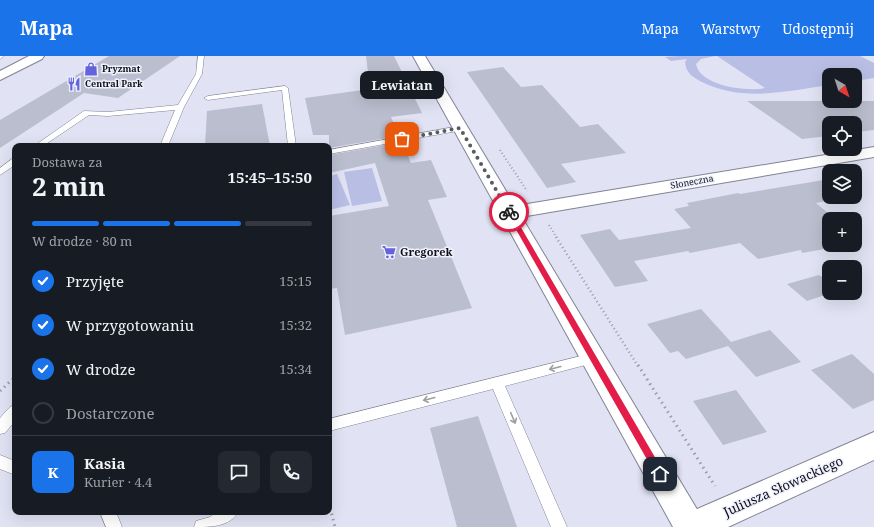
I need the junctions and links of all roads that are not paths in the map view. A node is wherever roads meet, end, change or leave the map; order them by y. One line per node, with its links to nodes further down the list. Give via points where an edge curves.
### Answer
1 (38, 56): 4 (street)
2 (201, 56): 6 (lane, via 198,74)
3 (419, 56): 7 (street)
4 (0, 76)
5 (208, 98): 10 (lane, via 285,88)
6 (180, 107): 8 (lane, via 108,114 87,113); 9 (lane)
7 (460, 128): 11 (lane); 15 (street)
8 (42, 143)
9 (165, 143)
10 (292, 143)
11 (332, 151)
12 (874, 152): 15 (street, Słoneczna)
13 (12, 164): 14 (lane)
14 (0, 172)
15 (509, 213): 16 (street)
16 (593, 358): 17 (lane, one-way to 17); 29 (street)
17 (497, 382): 19 (lane, one-way to 19); 28 (lane, one-way to 28)
18 (12, 414): 20 (lane)
19 (332, 424)
20 (0, 428)
21 (874, 446): 29 (street, Juliusza Słowackiego)
22 (0, 462): 23 (lane)
23 (12, 467)
24 (109, 515): 26 (lane)
25 (226, 515): 27 (lane)
26 (114, 527)
27 (202, 527)
28 (559, 527)
29 (691, 527)

